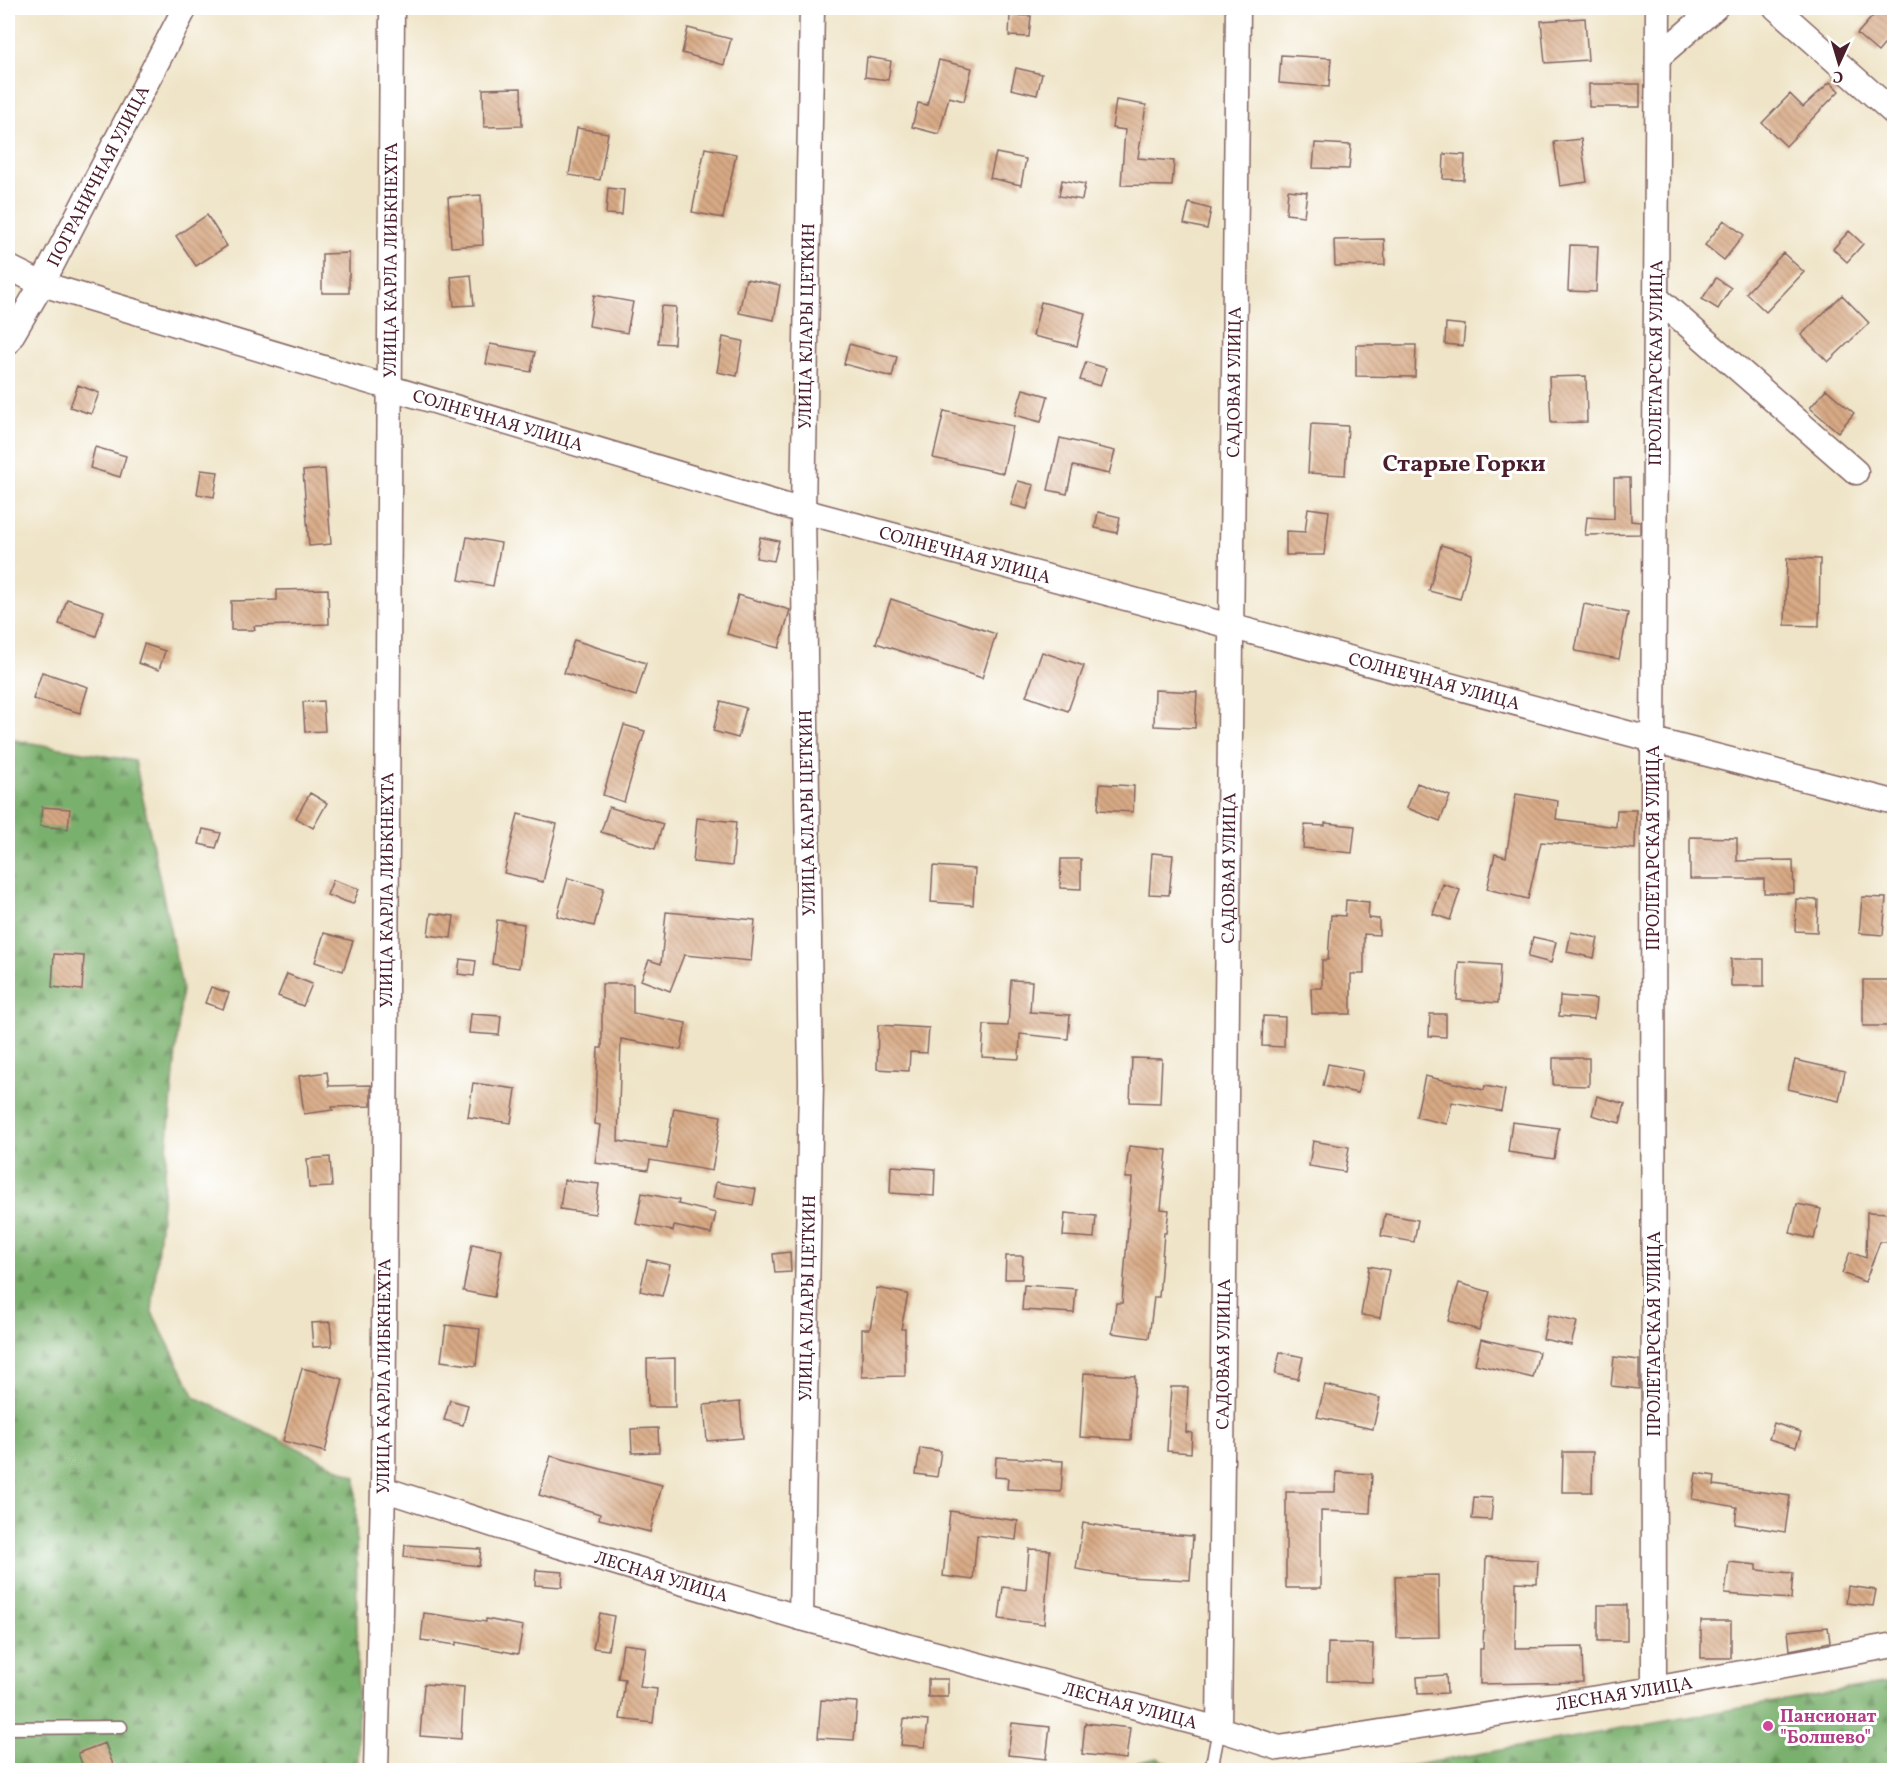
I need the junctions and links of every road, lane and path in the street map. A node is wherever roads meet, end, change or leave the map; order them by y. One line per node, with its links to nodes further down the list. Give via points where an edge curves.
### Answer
1 (184, 8): 11 (street, ПОГРАНИЧНАЯ УЛИЦА)
2 (392, 8): 14 (street, УЛИЦА КАРЛА ЛИБКНЕХТА)
3 (812, 8): 16 (street, УЛИЦА КЛАРЫ ЦЕТКИН)
4 (1238, 8): 17 (street, САДОВАЯ УЛИЦА)
5 (1658, 8): 8 (street, ПРОЛЕТАРСКАЯ УЛИЦА)
6 (1715, 8): 8 (street)
7 (1776, 8): 9 (street)
8 (1658, 57): 12 (street, ПРОЛЕТАРСКАЯ УЛИЦА)
9 (1894, 113)
10 (8, 267): 11 (street, СОЛНЕЧНАЯ УЛИЦА)
11 (42, 284): 13 (street, ПОГРАНИЧНАЯ УЛИЦА); 14 (street, СОЛНЕЧНАЯ УЛИЦА)
12 (1658, 299): 15 (street); 18 (street, ПРОЛЕТАРСКАЯ УЛИЦА)
13 (8, 342)
14 (391, 387): 16 (street, СОЛНЕЧНАЯ УЛИЦА); 20 (street, УЛИЦА КАРЛА ЛИБКНЕХТА)
15 (1856, 472)
16 (803, 511): 17 (street, СОЛНЕЧНАЯ УЛИЦА); 21 (street, УЛИЦА КЛАРЫ ЦЕТКИН, via 811,1083)
17 (1233, 625): 18 (street, СОЛНЕЧНАЯ УЛИЦА); 26 (street, САДОВАЯ УЛИЦА)
18 (1653, 740): 19 (street, СОЛНЕЧНАЯ УЛИЦА); 23 (street, ПРОЛЕТАРСКАЯ УЛИЦА)
19 (1894, 802)
20 (383, 1489): 21 (street, ЛЕСНАЯ УЛИЦА); 27 (street, УЛИЦА КАРЛА ЛИБКНЕХТА)
21 (801, 1618): 26 (street, ЛЕСНАЯ УЛИЦА)
22 (1894, 1645): 23 (street, ЛЕСНАЯ УЛИЦА)
23 (1654, 1689): 26 (street, ЛЕСНАЯ УЛИЦА, via 1279,1748)
24 (121, 1727): 25 (lane)
25 (8, 1728)
26 (1219, 1729): 28 (lane)
27 (376, 1770)
28 (1211, 1770)

